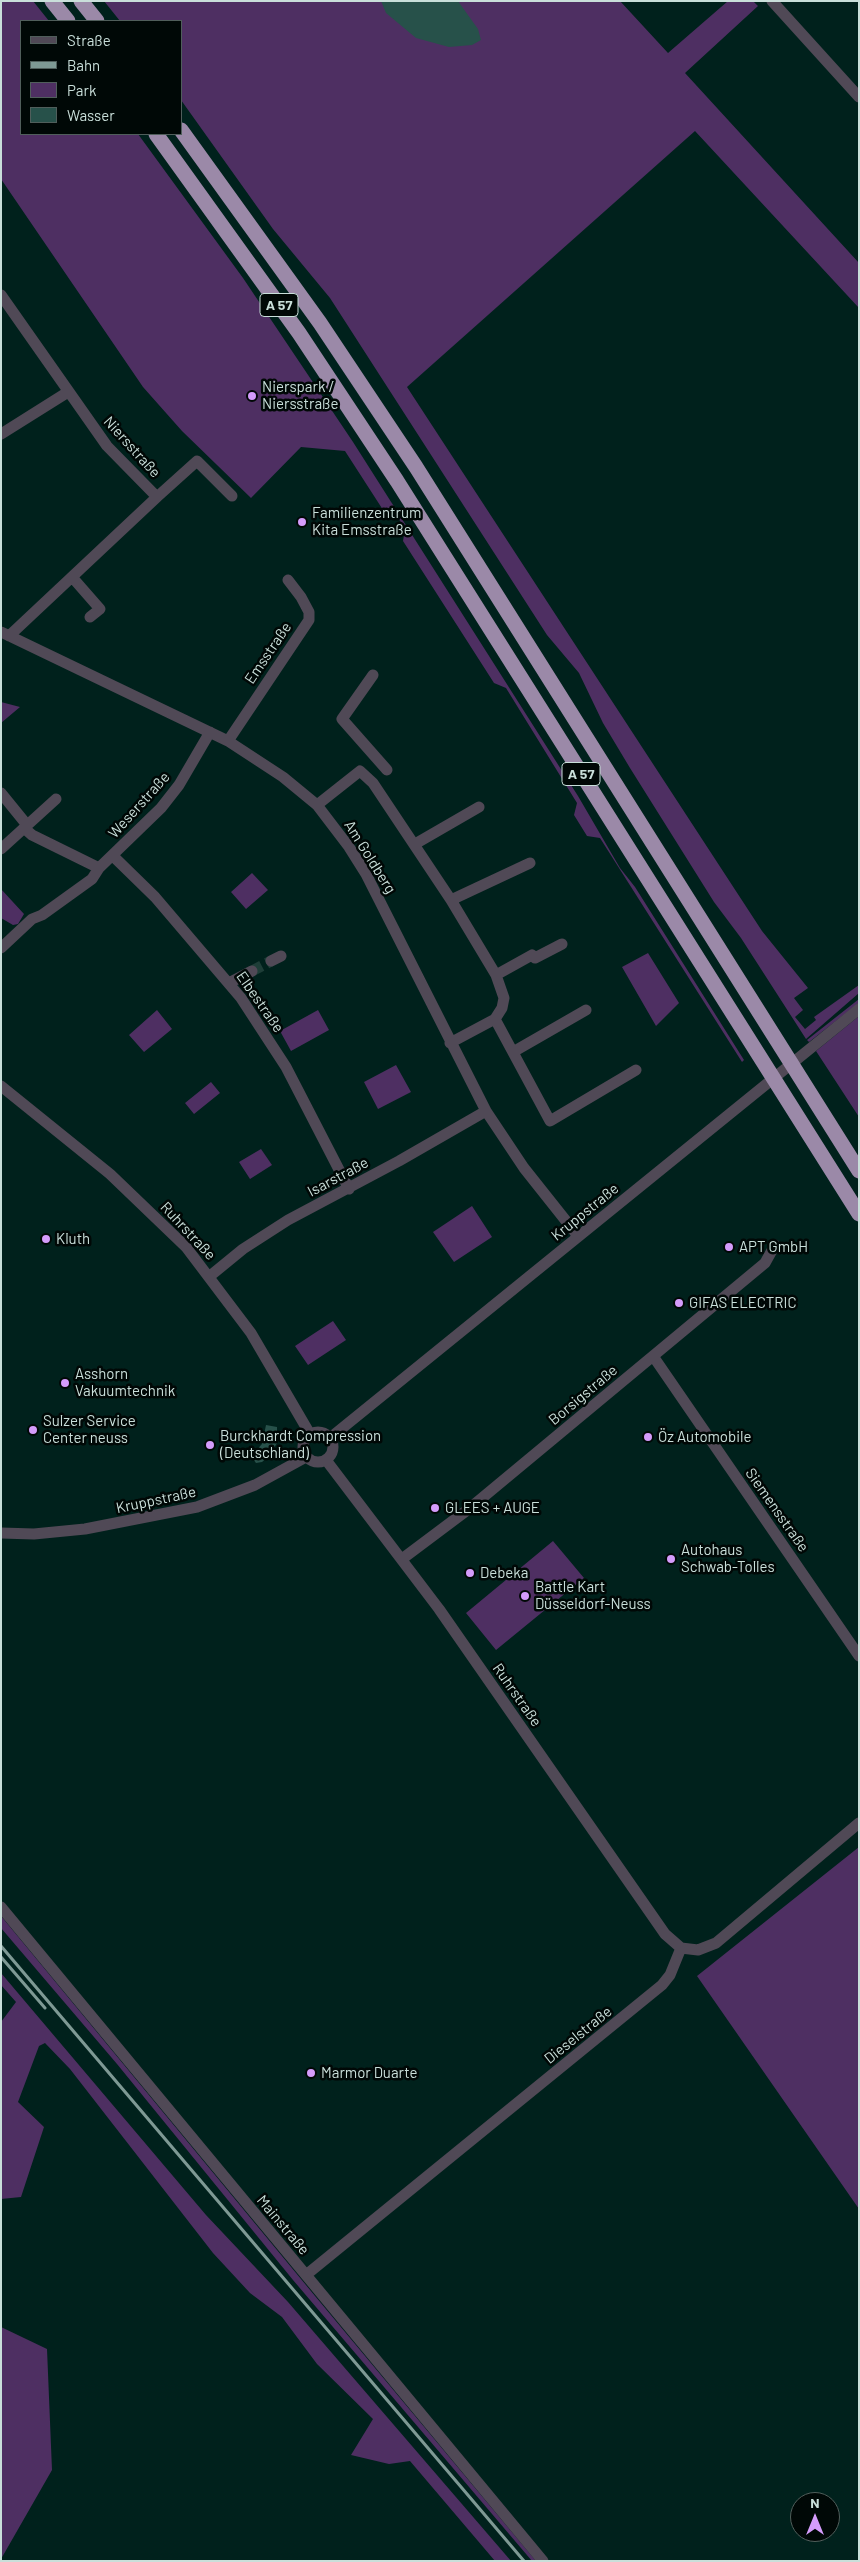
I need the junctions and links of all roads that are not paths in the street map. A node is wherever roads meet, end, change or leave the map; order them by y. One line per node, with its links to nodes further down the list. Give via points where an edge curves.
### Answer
1 (52, 1): 4 (highway)
2 (81, 1): 5 (highway)
3 (772, 1): 6 (street)
4 (67, 20)
5 (96, 20)
6 (859, 97)
7 (182, 131): 46 (highway, A 57, via 320,323 416,467)
8 (157, 135): 48 (highway, A 57, via 299,333 397,481)
9 (1, 295): 10 (street, Niersstraße)
10 (68, 392): 11 (street); 13 (street, Niersstraße, via 107,446)
11 (1, 434)
12 (232, 496): 13 (street, Niersstraße, via 197,461)
13 (157, 497): 14 (street, Niersstraße)
14 (72, 577): 16 (street, via 100,609); 17 (street, Niersstraße)
15 (288, 580): 20 (street, Emsstraße, via 301,597 308,620)
16 (90, 617)
17 (5, 634): 19 (street, Am Goldberg)
18 (373, 675): 21 (street, via 342,719 388,769)
19 (210, 732): 20 (street, Am Goldberg); 29 (street, Weserstraße, via 179,785 161,808)
20 (228, 741): 24 (street, Am Goldberg)
21 (373, 783): 24 (street, via 360,771); 27 (street)
22 (1, 793): 26 (street)
23 (56, 799): 26 (street)
24 (317, 805): 41 (street, Am Goldberg, via 366,874)
25 (479, 807): 27 (street)
26 (26, 826): 28 (street); 31 (street, via 32,836)
27 (415, 844): 32 (street)
28 (1, 849)
29 (112, 856): 31 (street, Weserstraße); 37 (street, Elbestraße, via 155,897)
30 (530, 863): 32 (street)
31 (99, 868): 34 (street, Weserstraße, via 92,879 32,919)
32 (452, 900): 36 (street)
33 (562, 944): 36 (street, via 535,958 532,955)
34 (1, 948)
35 (252, 971): 37 (street)
36 (496, 975): 40 (street, via 504,998)
37 (229, 983): 47 (street, Elbestraße, via 286,1067)
38 (859, 1009): 49 (street, Kruppstraße)
39 (586, 1010): 42 (street)
40 (495, 1019): 41 (street); 42 (street)
41 (450, 1043): 45 (street, Am Goldberg)
42 (513, 1052): 43 (street, via 550,1120)
43 (636, 1070)
44 (1, 1086): 51 (street, Ruhrstraße, via 116,1180 164,1225)
45 (486, 1111): 47 (street, Isarstraße); 49 (street, Am Goldberg, via 524,1168)
46 (859, 1171)
47 (349, 1189): 51 (street, Isarstraße, via 288,1220 242,1249)
48 (859, 1214)
49 (578, 1236): 54 (street, Kruppstraße)
50 (775, 1245): 52 (street, Borsigstraße, via 765,1263)
51 (210, 1276): 53 (street, Ruhrstraße, via 264,1354)
52 (652, 1356): 58 (street, Borsigstraße, via 470,1508); 59 (street, Siemensstraße)
53 (310, 1434): 54 (street, via 320,1432); 55 (street, via 303,1442)
54 (330, 1438): 56 (street, via 332,1452)
55 (306, 1457): 56 (street, via 317,1462); 57 (street, Kruppstraße, via 256,1485 197,1508 76,1530)
56 (326, 1460): 58 (street, Ruhrstraße)
57 (1, 1533)
58 (402, 1559): 62 (street, Ruhrstraße, via 665,1934)
59 (859, 1656)
60 (859, 1824): 62 (street, via 716,1943 698,1950)
61 (1, 1907): 63 (street, Mainstraße)
62 (681, 1948): 63 (street, Dieselstraße, via 670,1975 662,1985)
63 (306, 2275): 64 (street, Mainstraße)
64 (543, 2561)

